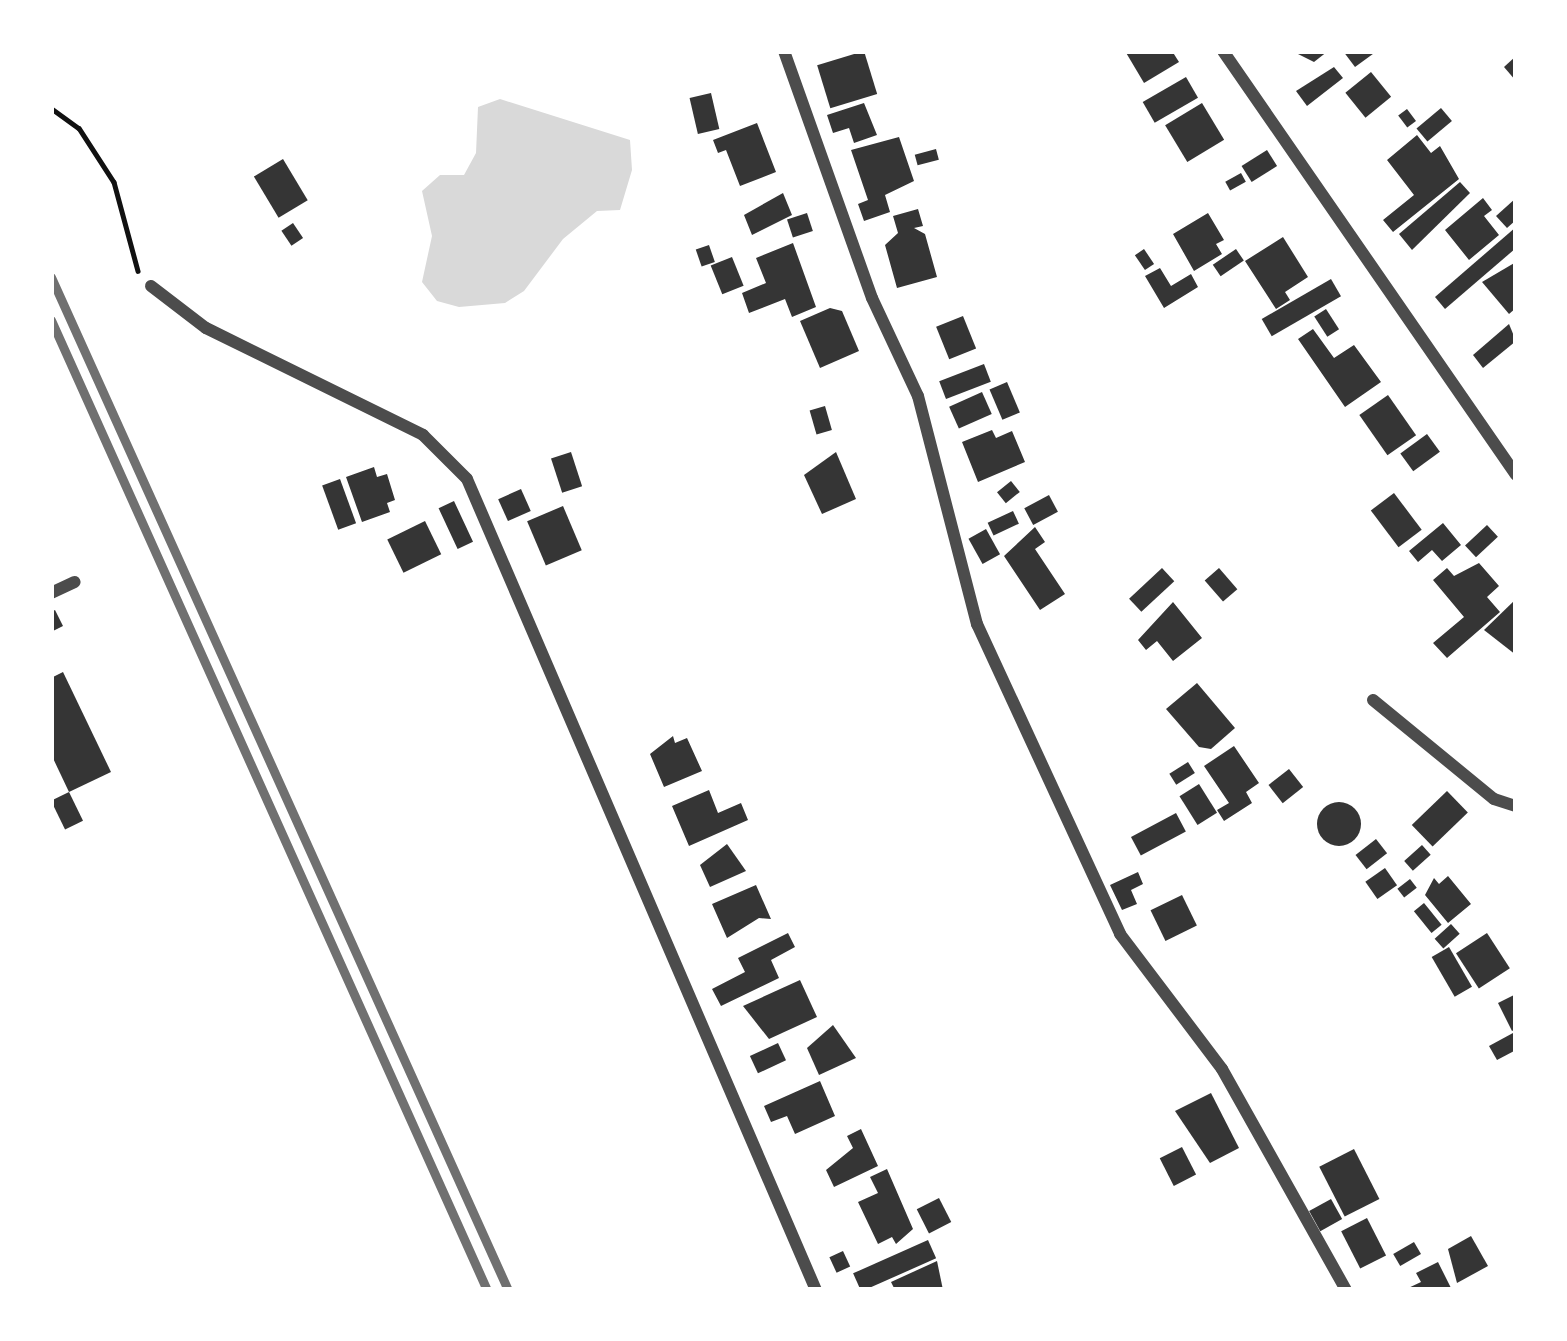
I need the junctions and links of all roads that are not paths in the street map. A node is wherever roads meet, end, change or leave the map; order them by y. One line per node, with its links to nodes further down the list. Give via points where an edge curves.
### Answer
1 (784, 51): 10 (street, via 872,298 918,396 977,624 1120,934 1222,1069)
2 (1223, 51): 4 (street)
3 (151, 286): 9 (street, via 206,328 423,435 467,479)
4 (1516, 475)
5 (75, 582): 6 (street)
6 (51, 592)
7 (1373, 700): 8 (street, via 1494,799)
8 (1516, 806)
9 (816, 1290)
10 (1346, 1290)

